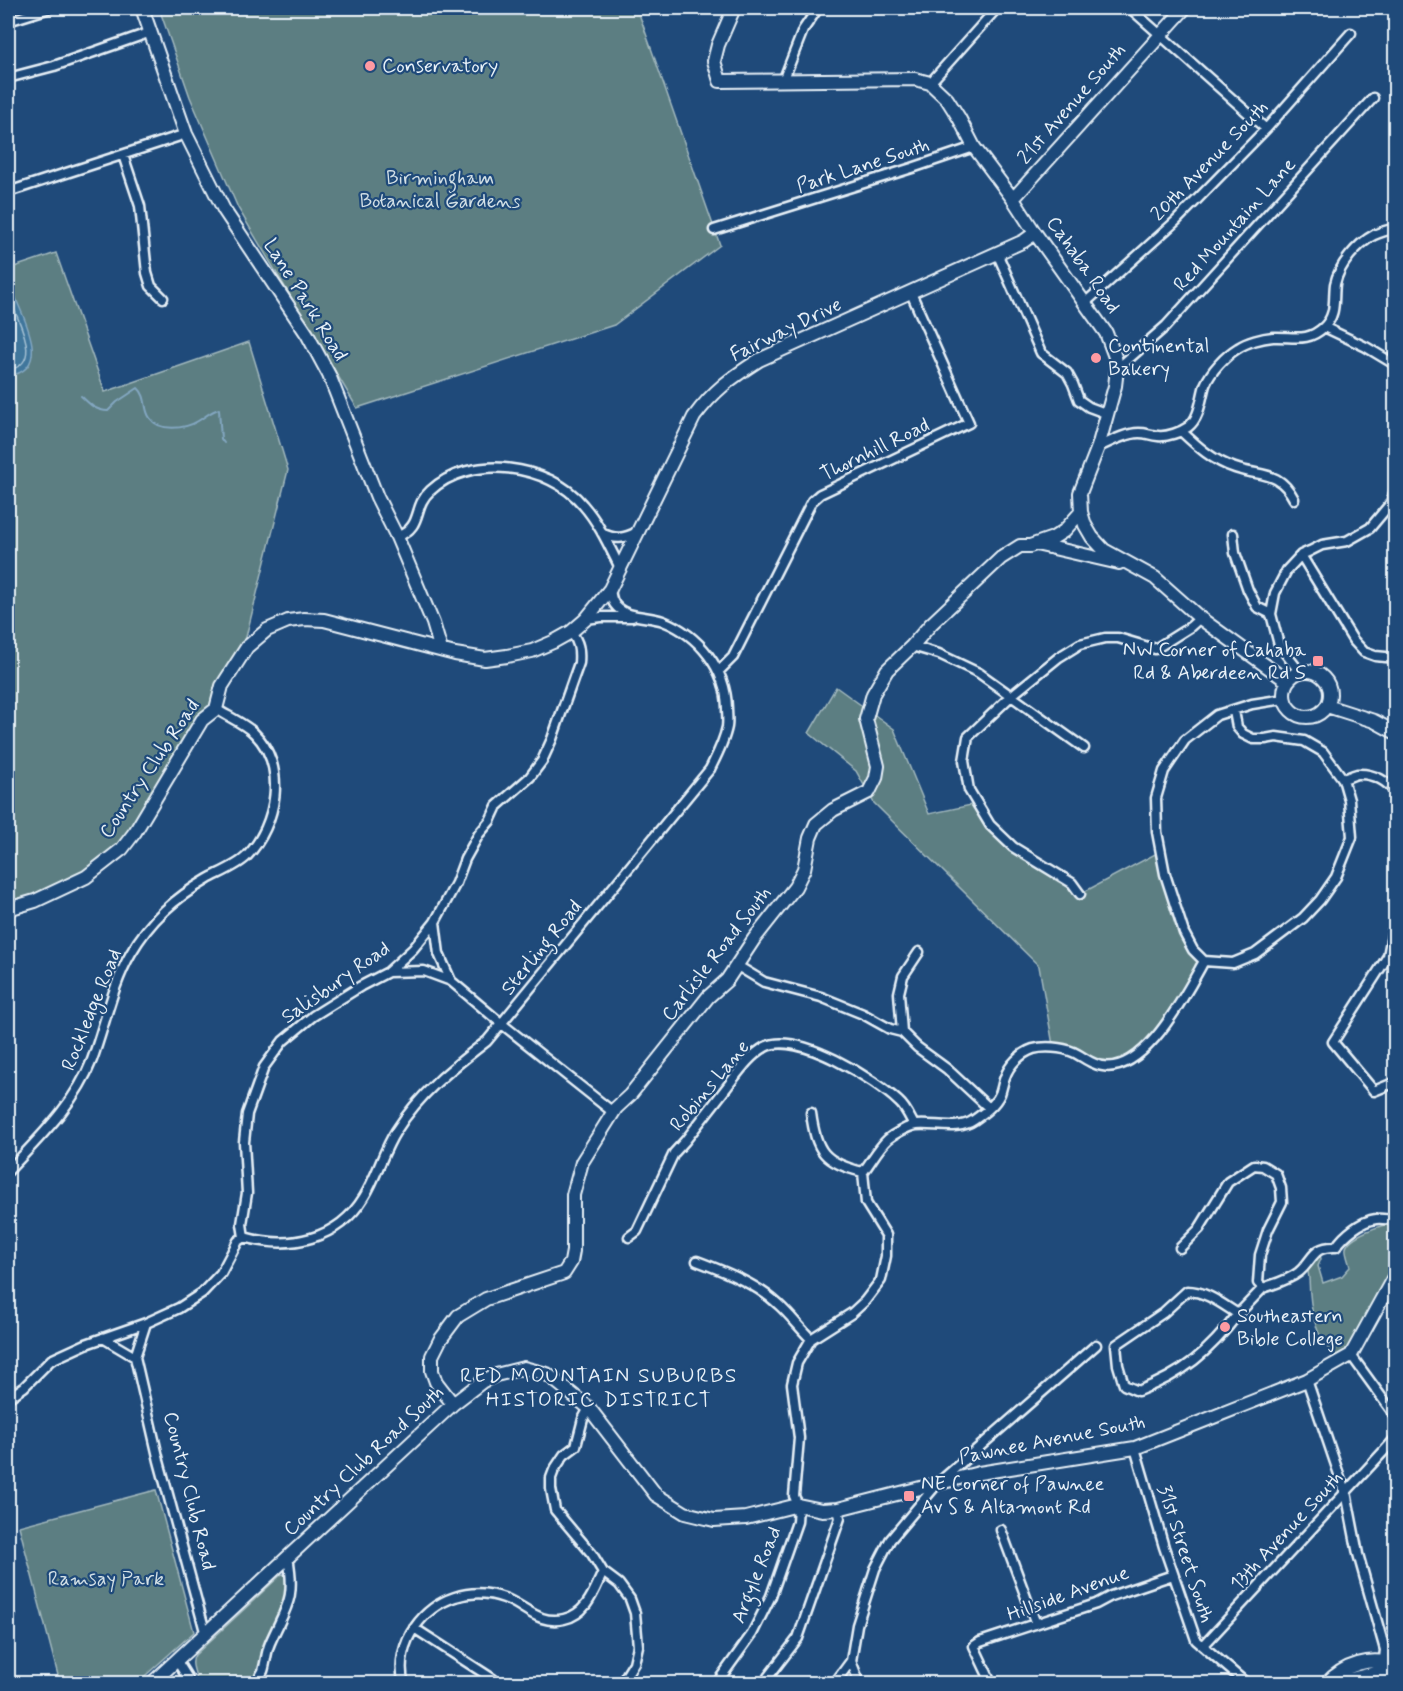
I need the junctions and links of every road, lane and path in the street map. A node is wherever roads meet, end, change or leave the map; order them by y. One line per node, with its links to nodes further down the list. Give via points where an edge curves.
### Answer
1 (50, 8): 8 (street)
2 (142, 8): 9 (street, Lane Park Road)
3 (734, 8): 13 (street, via 717,45 714,61 720,81)
4 (818, 8): 13 (street, via 803,30)
5 (997, 8): 14 (street)
6 (1130, 8): 10 (street)
7 (1185, 8): 10 (street, 21st Avenue South)
8 (8, 21)
9 (151, 32): 12 (street); 17 (street, Lane Park Road)
10 (1161, 33): 16 (street); 21 (street, 21st Avenue South)
11 (1351, 33): 16 (street, 20th Avenue South)
12 (8, 78)
13 (783, 81): 14 (street, via 915,79)
14 (930, 83): 18 (street, Cahaba Road, via 947,99)
15 (1373, 98): 31 (street, Red Mountain Lane, via 1166,326)
16 (1266, 129): 28 (street, 20th Avenue South, via 1176,221)
17 (186, 134): 19 (street); 41 (street, Lane Park Road, via 224,210 308,334)
18 (974, 147): 21 (street, Cahaba Road); 23 (street, Park Lane South)
19 (123, 155): 20 (street); 27 (street, via 140,206 147,273 151,286)
20 (8, 192)
21 (1014, 199): 24 (street, Cahaba Road)
22 (1395, 228): 29 (street, via 1372,236 1344,264 1335,283 1335,307)
23 (714, 230)
24 (1035, 233): 25 (street, Fairway Drive); 28 (street, Cahaba Road)
25 (998, 253): 26 (street, Fairway Drive); 32 (street, via 1041,353 1067,373 1079,400)
26 (911, 293): 38 (street, Fairway Drive, via 759,360 720,386 694,417); 55 (street, Thornhill Road, via 969,423 812,501 733,657)
27 (163, 298)
28 (1085, 303): 31 (street, Cahaba Road, via 1106,333)
29 (1324, 327): 30 (street); 33 (street, via 1310,337 1272,337 1238,348 1206,382 1196,416)
30 (1395, 365)
31 (1117, 369): 32 (street, Cahaba Road)
32 (1107, 414): 34 (street, Cahaba Road)
33 (1181, 431): 34 (street, via 1159,436 1145,432 1130,434); 36 (street, via 1208,455 1235,468 1276,479)
34 (1098, 447): 37 (street, Cahaba Road, via 1080,493)
35 (1395, 487): 43 (street, via 1391,503 1371,528 1347,541 1322,545)
36 (1294, 499)
37 (1081, 512): 42 (street, Carlisle Road South, via 1064,531); 44 (street, via 1092,537 1104,550)
38 (637, 532): 39 (street, via 620,539); 45 (street, Fairway Drive)
39 (602, 533): 41 (street, via 570,491 553,481 504,467 481,468 442,481 428,492 414,526); 45 (street)
40 (1233, 534): 47 (street, via 1248,590 1257,607)
41 (397, 537): 53 (street, Lane Park Road)
42 (1036, 544): 44 (street); 52 (street, Carlisle Road South, via 1020,546 1001,558)
43 (1301, 555): 47 (street, via 1287,570 1275,593); 54 (street, via 1353,640 1365,652)
44 (1135, 567): 49 (street, via 1155,578)
45 (620, 568): 46 (street, Fairway Drive)
46 (610, 589): 48 (street, Sterling Road, via 619,609); 50 (street, Fairway Drive)
47 (1271, 614): 56 (street, via 1279,645)
48 (641, 617): 50 (street, Sterling Road); 55 (street, Sterling Road, via 661,620 681,630 699,643)
49 (1200, 618): 57 (street); 58 (street, via 1155,649 1105,638 1080,644)
50 (586, 619): 51 (street, Fairway Drive)
51 (571, 632): 53 (street, Country Club Road, via 532,651 507,656 485,658); 70 (street, Salisbury Road, via 580,650 579,663 542,761 497,806 465,859)
52 (912, 646): 58 (street, via 966,666); 73 (street, Carlisle Road South, via 887,670 873,694 866,719 878,766 869,792 833,810 816,824 795,887)
53 (441, 650): 61 (street, Country Club Road, via 324,620 288,621 267,630 247,647 222,686)
54 (1395, 658)
55 (719, 671): 76 (street, Sterling Road, via 727,698 728,724 710,769)
56 (1299, 671): 57 (street); 60 (street, via 1309,670 1325,678 1330,693)
57 (1287, 681): 59 (street)
58 (1011, 696): 64 (street); 67 (street, via 968,737 964,760 969,790 990,825 1013,847 1072,883)
59 (1284, 699): 60 (street, via 1292,712 1307,717); 62 (street)
60 (1327, 706): 63 (street, via 1374,721)
61 (216, 709): 68 (street, Country Club Road, via 202,720 122,849 86,877); 83 (street, Rockledge Road, via 254,732 268,752 275,793 262,837 246,858 186,892 155,918 122,970 91,1062 78,1088)
62 (1234, 711): 65 (street, via 1237,727 1243,734 1253,739 1304,741 1323,752); 72 (street, via 1217,716 1185,740 1164,771 1156,798 1157,832 1165,874 1184,933)
63 (1395, 733)
64 (1084, 748)
65 (1343, 779): 66 (street, via 1358,774 1376,776 1393,788); 72 (street, via 1352,837 1336,877 1320,900 1255,954 1233,963)
66 (1395, 795)
67 (1080, 894)
68 (8, 909)
69 (1395, 915): 78 (street, via 1388,956 1333,1042 1374,1091)
70 (435, 922): 74 (street, Salisbury Road); 75 (street, via 439,954)
71 (919, 952): 77 (street, via 903,976 898,993)
72 (1204, 962): 80 (street, via 1173,1015 1129,1062 1104,1067 1071,1051 1033,1049 1020,1055 1005,1075 1000,1095)
73 (736, 965): 77 (street, via 764,982 821,997); 79 (street, Carlisle Road South)
74 (388, 972): 75 (street, via 424,971); 86 (street, Salisbury Road, via 313,1016 283,1041 264,1067 247,1114)
75 (452, 981): 76 (street)
76 (502, 1024): 79 (street, via 609,1109); 86 (street, Sterling Road, via 421,1096 396,1131 364,1197 337,1226 316,1237 285,1243)
77 (902, 1032): 80 (street)
78 (1395, 1082)
79 (616, 1108): 101 (street, Carlisle Road South, via 582,1162 573,1195 573,1251 564,1273 486,1299 458,1316 440,1340 432,1356 432,1371)
80 (990, 1108): 82 (street, via 968,1123)
81 (811, 1113): 84 (street, via 819,1147 831,1161)
82 (914, 1125): 84 (street, via 888,1139); 87 (street, Robins Lane, via 901,1104 870,1079 835,1060 796,1045 765,1047 749,1059 674,1153 637,1231)
83 (8, 1172)
84 (863, 1172): 95 (street, via 866,1203 886,1235 881,1280 852,1313)
85 (1395, 1220): 91 (street, via 1374,1219 1336,1247 1315,1252 1298,1273)
86 (244, 1237): 93 (street, via 202,1293)
87 (629, 1237)
88 (1180, 1248): 91 (street, via 1199,1229 1228,1182 1254,1165 1263,1166 1276,1174 1282,1202 1260,1255)
89 (698, 1261): 95 (street, via 763,1292)
90 (1395, 1273): 97 (street)
91 (1261, 1286): 92 (street)
92 (1238, 1314): 92 (street, via 1218,1340 1190,1365 1138,1391 1124,1385 1116,1345 1187,1291 1215,1299)
93 (146, 1323): 94 (street); 98 (street)
94 (103, 1338): 98 (street); 100 (street, via 51,1360)
95 (811, 1339): 108 (street, Argyle Road, via 797,1363 792,1384 799,1438 794,1496)
96 (1096, 1345): 106 (street)
97 (1351, 1355): 99 (street, Pawnee Avenue South); 103 (street)
98 (135, 1356): 116 (street, Country Club Road)
99 (1307, 1380): 105 (street, Pawnee Avenue South); 107 (street)
100 (8, 1398)
101 (453, 1404): 102 (street, Country Club Road South, via 496,1374 524,1368 548,1374); 111 (street, Country Club Road South)
102 (589, 1408): 108 (street, Country Club Road South, via 656,1495 685,1514 725,1520); 112 (street, via 576,1446 554,1470 551,1489 555,1510)
103 (1395, 1417)
104 (1395, 1438): 107 (street, 13th Avenue South)
105 (1135, 1448): 106 (street, Pawnee Avenue South, via 979,1473); 113 (street, 31st Street South)
106 (937, 1484): 109 (street, Pawnee Avenue South); 119 (street, via 890,1540 875,1569 857,1625)
107 (1346, 1492): 117 (street, 13th Avenue South); 120 (street)
108 (798, 1505): 109 (street, Pawnee Avenue South); 129 (street, Argyle Road, via 797,1521 771,1596 752,1634)
109 (838, 1509): 122 (street, via 840,1518 798,1638)
110 (1001, 1530): 114 (street)
111 (288, 1557): 116 (street, Country Club Road South); 126 (street, via 291,1596)
112 (603, 1572): 115 (street, via 587,1605 562,1620 541,1619 505,1598 478,1592 439,1603); 128 (street, via 619,1584 635,1613 638,1646 634,1663)
113 (1173, 1575): 114 (street, Hillside Avenue); 117 (street, 31st Street South, via 1196,1640)
114 (1036, 1624): 132 (street, Hillside Avenue, via 974,1646)
115 (414, 1628): 123 (street); 127 (street, via 402,1660)
116 (206, 1635): 118 (street, Country Club Road South)
117 (1203, 1646): 133 (street, 31st Street South)
118 (177, 1661): 124 (street, Country Club Road South); 125 (street)
119 (851, 1661): 130 (street); 131 (street)
120 (1388, 1666): 121 (street); 134 (street, via 1349,1666); 135 (street)
121 (1395, 1676)
122 (768, 1677)
123 (493, 1679)
124 (152, 1683)
125 (189, 1683)
126 (255, 1683)
127 (404, 1683)
128 (621, 1683)
129 (716, 1683)
130 (834, 1683)
131 (860, 1683)
132 (992, 1683)
133 (1247, 1683)
134 (1326, 1683)
135 (1345, 1683)

